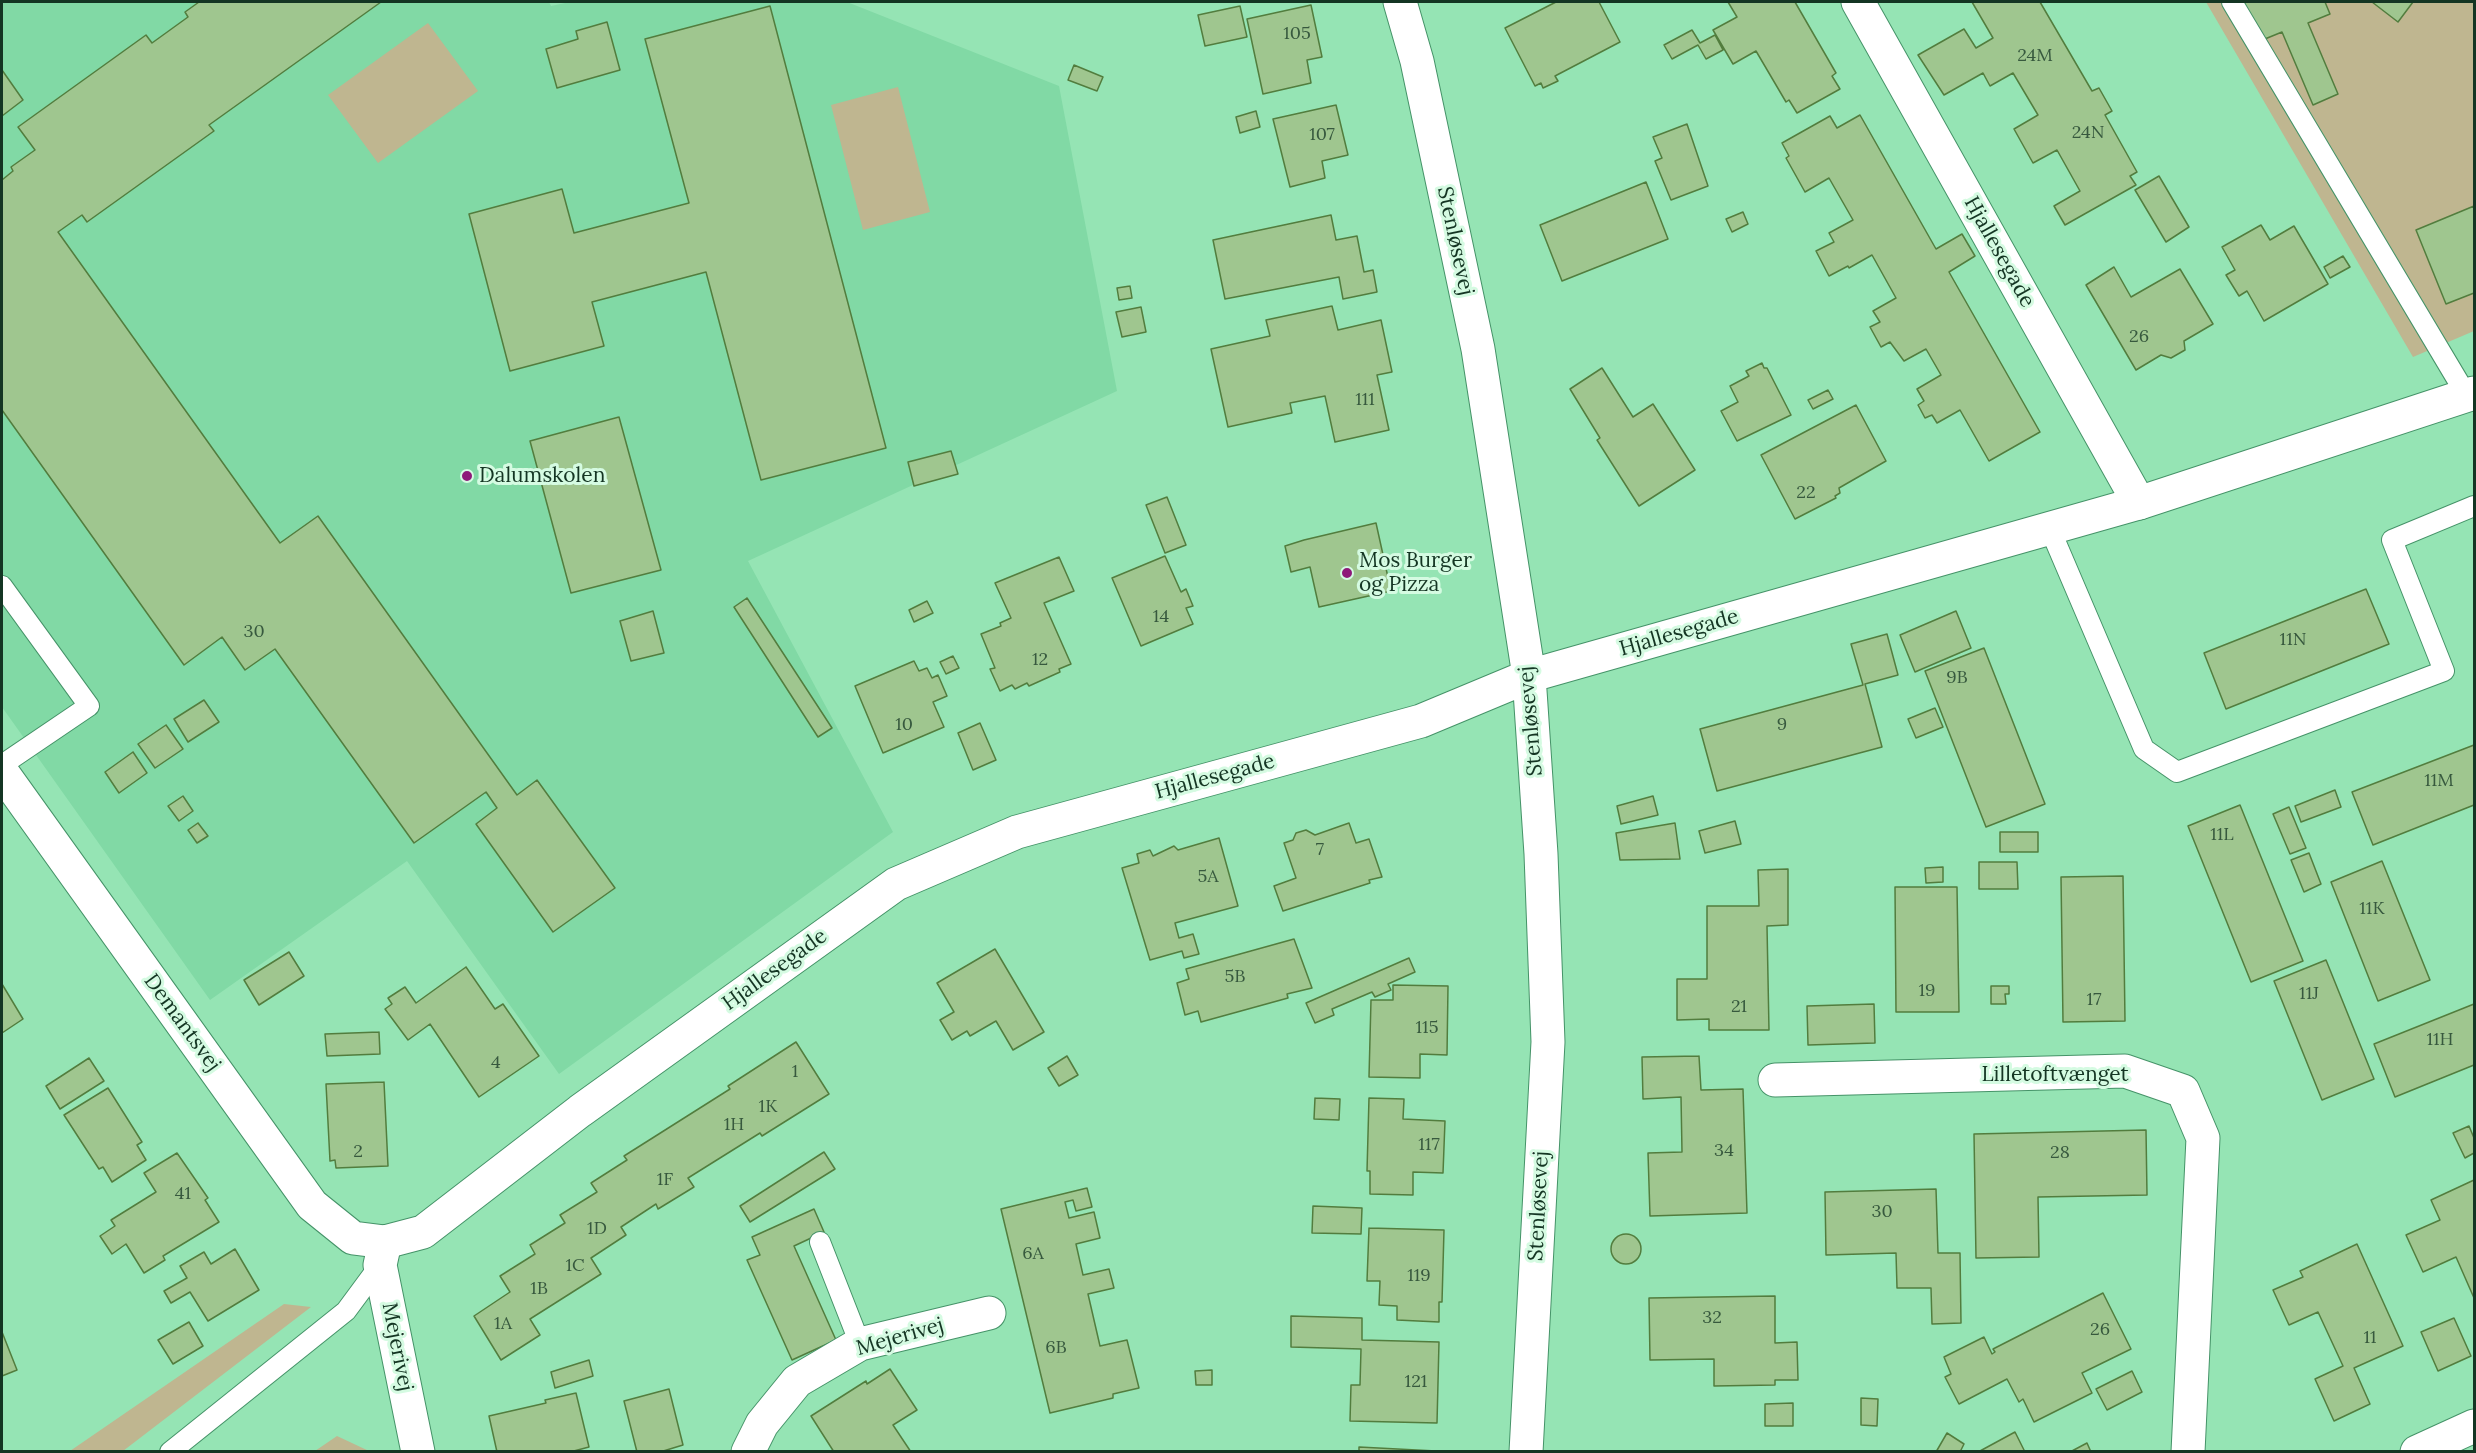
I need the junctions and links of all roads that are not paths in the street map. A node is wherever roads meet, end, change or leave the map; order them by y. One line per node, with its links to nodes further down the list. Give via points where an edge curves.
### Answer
1 (1400, 2): 9 (street, Stenløsevej, via 1417,61 1478,349)
2 (1858, 2): 5 (street, Hjallesegade)
3 (2232, 2): 4 (lane)
4 (2471, 395): 5 (street, Hjallesegade)
5 (2139, 504): 7 (street, Hjallesegade)
6 (2475, 506): 7 (lane, via 2392,540 2444,671 2177,772 2144,748)
7 (2050, 529): 9 (street, Hjallesegade)
8 (2, 586): 10 (lane, via 89,706)
9 (1529, 676): 14 (street, Hjallesegade, via 1421,721 1017,832 896,884 580,1111 423,1232); 21 (street, Stenløsevej, via 1548,1042)
10 (2, 765)
11 (2, 772): 14 (street, Demantsvej, via 312,1205 353,1238)
12 (1775, 1080): 22 (street, Lilletoftvænget, via 2125,1071 2183,1091 2203,1138)
13 (820, 1242): 16 (lane)
14 (383, 1254): 18 (lane, via 346,1311); 19 (street, Mejerivej)
15 (989, 1313): 16 (street, Mejerivej)
16 (861, 1344): 20 (street, Mejerivej, via 797,1381 762,1424)
17 (2475, 1426): 23 (street)
18 (170, 1452)
19 (418, 1452)
20 (748, 1452)
21 (1526, 1452)
22 (2188, 1452)
23 (2417, 1452)

